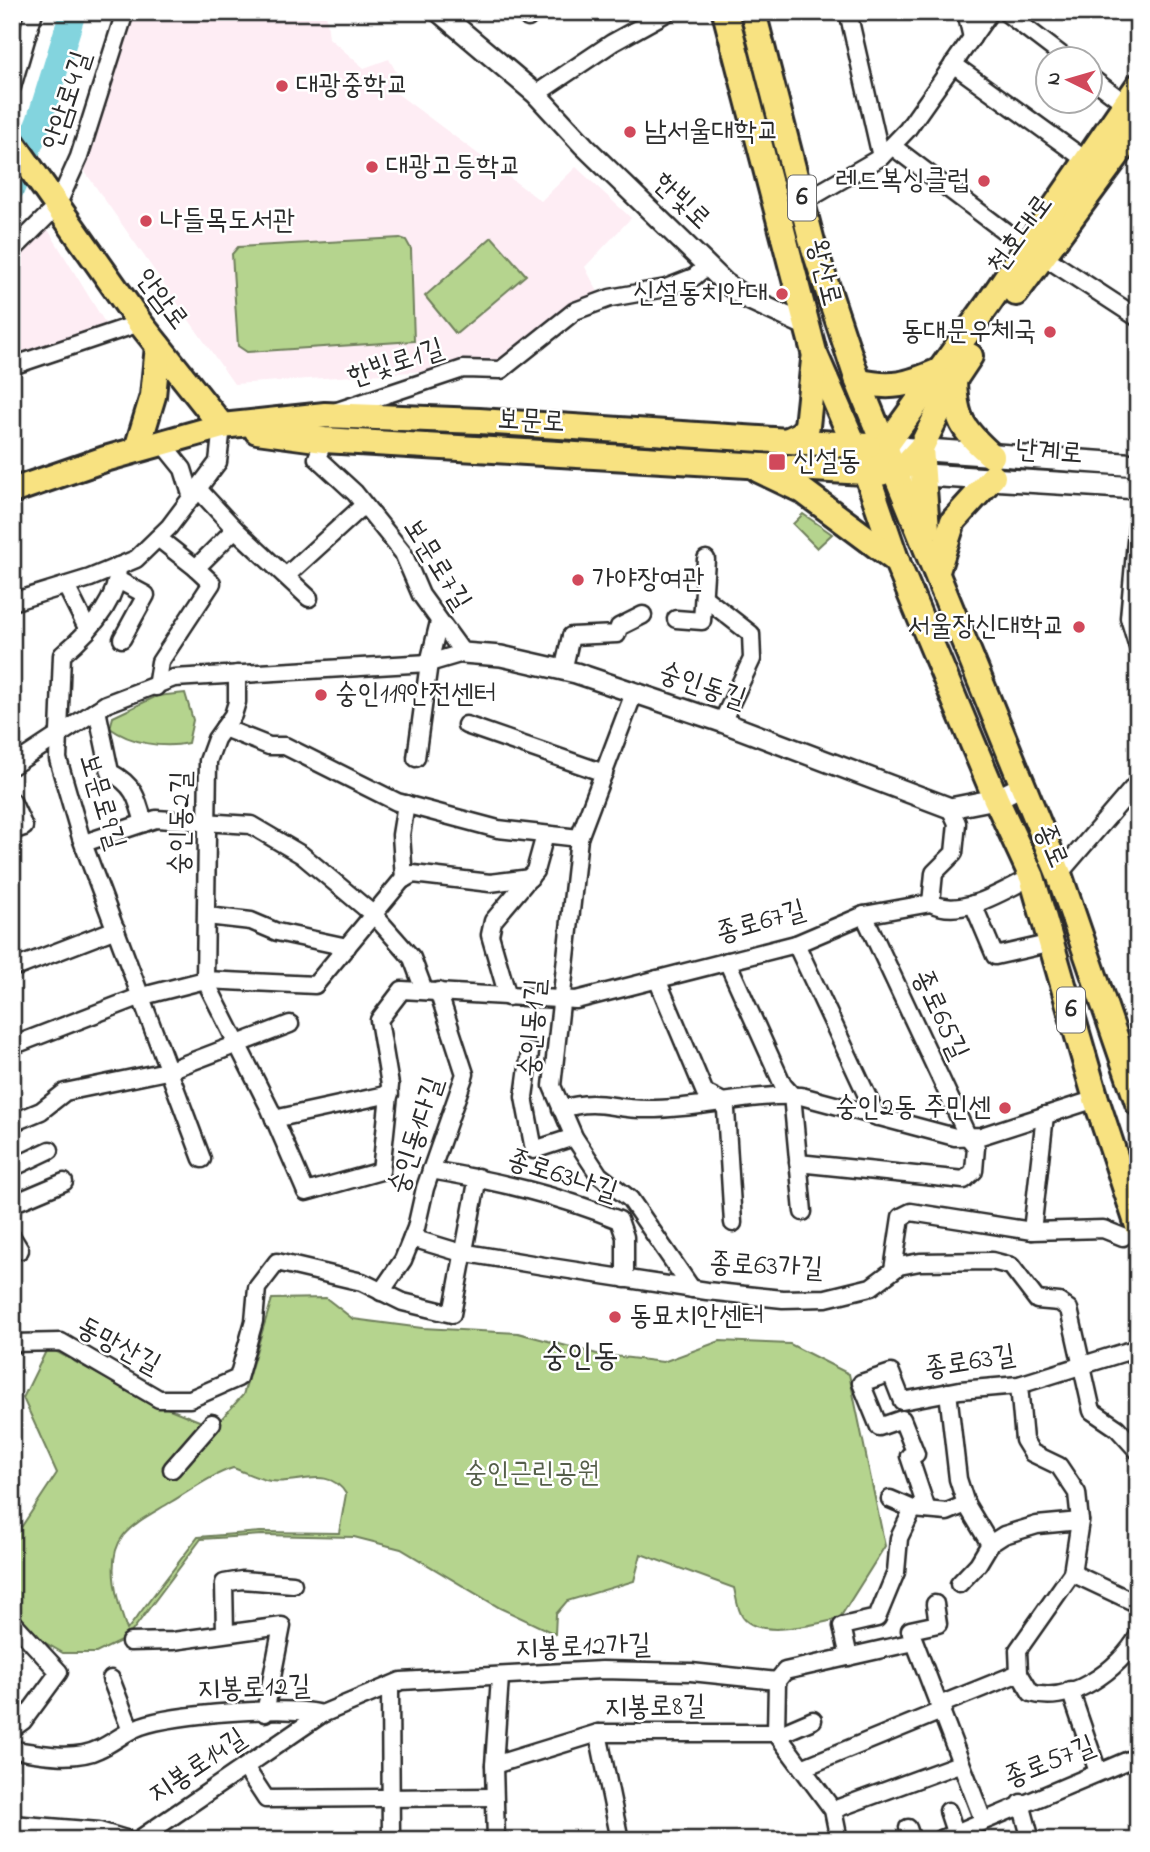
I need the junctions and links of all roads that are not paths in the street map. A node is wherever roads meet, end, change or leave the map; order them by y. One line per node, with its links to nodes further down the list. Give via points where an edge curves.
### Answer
1 (34, 12): 15 (street)
2 (125, 12): 23 (street, 안암로4길, via 79,157)
3 (439, 12): 16 (street, 한빛로)
4 (668, 12): 16 (street)
5 (725, 12): 29 (main road, 왕산로 / 6)
6 (753, 12): 22 (main road, 왕산로 / 6)
7 (848, 12): 20 (street)
8 (966, 12): 11 (street)
9 (990, 12): 11 (street)
10 (1005, 12): 12 (street)
11 (972, 38): 13 (street)
12 (1050, 46)
13 (953, 64): 20 (street, via 907,130); 21 (street)
14 (1104, 83): 17 (street, 천호대로)
15 (12, 87)
16 (536, 94): 26 (street, 한빛로)
17 (1132, 95): 21 (main road, 천호대로)
18 (1138, 127): 25 (main road, 천호대로)
19 (12, 142): 23 (main road, 안암로)
20 (886, 151): 22 (street); 25 (street, 천호대로)
21 (1087, 161): 25 (main road, 천호대로)
22 (803, 202): 34 (main road, 왕산로 / 6)
23 (57, 205): 24 (street, 안암로4길); 28 (main road, 안암로)
24 (12, 251)
25 (1035, 252): 27 (street); 33 (main road, 천호대로)
26 (707, 266): 29 (street, 한빛로, via 748,299); 35 (street, 한빛로1길, via 694,277 666,288 610,298 575,311 501,370 463,369)
27 (1138, 318)
28 (139, 323): 30 (main road, 안암로); 32 (street)
29 (805, 326): 31 (main road, 왕산로 / 6)
30 (158, 346): 36 (main road, 안암로); 43 (main road, via 153,396)
31 (814, 352): 37 (main road, 왕산로 / 6); 39 (main road, via 807,426)
32 (12, 366)
33 (947, 375): 34 (main road, via 902,386); 41 (main road); 42 (main road); 47 (main road, via 958,418)
34 (858, 381): 41 (main road, 왕산로)
35 (325, 415): 36 (main road, 보문로); 39 (main road, 보문로)
36 (222, 426): 38 (main road, 보문로); 40 (main road, 보문로); 53 (street, via 218,462)
37 (849, 434): 39 (main road, 보문로, via 824,444); 41 (main road, 보문로); 48 (main road, 왕산로)
38 (324, 440): 44 (main road, 보문로); 54 (street, 보문로7길, via 317,458)
39 (786, 442): 45 (main road)
40 (162, 443): 43 (main road, 보문로); 53 (street)
41 (885, 447): 42 (main road, 난계로); 48 (main road); 49 (main road, 종로)
42 (921, 448): 47 (main road, 난계로, via 957,452); 49 (main road); 50 (main road)
43 (137, 449): 52 (main road, 보문로)
44 (742, 463): 45 (main road, 보문로); 60 (main road, via 803,491)
45 (783, 466): 48 (main road, 보문로)
46 (1138, 466): 47 (main road, 난계로)
47 (993, 467): 50 (main road, 난계로, via 956,476); 51 (main road, 난계로); 62 (main road, via 953,521)
48 (866, 472): 49 (main road, 보문로); 60 (main road, 종로 / 6)
49 (897, 474): 50 (main road, 난계로); 58 (main road, 종로 / 6)
50 (924, 474): 58 (main road)
51 (1138, 488)
52 (12, 491)
53 (196, 494): 56 (street); 57 (street)
54 (364, 505): 64 (street, 보문로7길); 72 (street, 보문로7길, via 403,553)
55 (1138, 519): 70 (street)
56 (235, 529): 61 (street); 64 (street)
57 (158, 538): 61 (street); 63 (street)
58 (928, 547): 62 (main road, 종로 / 6)
59 (706, 559): 67 (street)
60 (897, 562): 92 (main road, 종로 / 6)
61 (196, 568): 80 (street, via 212,583 160,662)
62 (937, 571): 91 (main road, 종로 / 6)
63 (118, 573): 65 (street); 73 (street, 보문로9길); 74 (street, via 146,596)
64 (286, 576): 66 (street)
65 (66, 586): 68 (street); 73 (street)
66 (309, 597)
67 (705, 598): 71 (street, via 702,621); 83 (street, via 751,634 752,659)
68 (12, 602)
69 (643, 614): 78 (street, via 620,627 617,634 571,636)
70 (1133, 618): 75 (street)
71 (676, 619)
72 (439, 622): 76 (street, 보문로7길); 77 (street)
73 (88, 630): 86 (street, 보문로9길, via 62,654)
74 (122, 639)
75 (1138, 647)
76 (463, 653): 77 (street, 숭인동길); 78 (street, 숭인동길, via 501,656)
77 (429, 663): 79 (street, 숭인동길); 87 (street)
78 (564, 671): 81 (street, 숭인동길)
79 (237, 674): 80 (street, 숭인동길, via 174,678); 85 (street, 숭인동2길, via 237,702)
80 (156, 687): 82 (street, 숭인동길)
81 (634, 693): 83 (street, 숭인동길); 89 (street, 숭인동1길)
82 (97, 710): 86 (street, 숭인동길); 97 (street, via 110,772 136,792)
83 (722, 722): 95 (street, 숭인동길)
84 (466, 725): 89 (street)
85 (224, 727): 94 (street, via 269,746 285,746); 96 (street, 숭인동2길, via 208,761)
86 (57, 737): 88 (street, 숭인동길); 101 (street, 보문로9길, via 58,759)
87 (416, 758)
88 (12, 766)
89 (604, 773): 100 (street, 숭인동1길)
90 (1138, 782): 102 (street)
91 (1024, 785): 92 (street); 102 (main road, 종로 / 6)
92 (996, 799): 95 (street); 103 (main road, 종로 / 6)
93 (12, 801): 98 (street, via 24,827)
94 (406, 804): 99 (street, via 498,830); 105 (street, via 401,835)
95 (950, 808): 106 (street, via 957,823 954,853 934,873)
96 (205, 822): 97 (street, 숭인동1다길, via 156,819); 109 (street, 숭인동2길); 110 (street, 숭인동1다길, via 251,825 302,855)
97 (144, 823): 101 (street, 숭인동1다길)
98 (12, 831)
99 (545, 835): 100 (street); 104 (street)
100 (579, 838): 122 (street, 숭인동1길)
101 (84, 843): 111 (street, 보문로9길)
102 (1059, 874): 132 (main road, 종로 / 6)
103 (1032, 877): 107 (street, 종로67길); 112 (main road, 종로 / 6)
104 (530, 878): 105 (street, via 490,883 413,874); 121 (street, via 493,922 490,935)
105 (404, 879): 110 (street)
106 (931, 903): 107 (street, 종로67길, via 940,908); 108 (street, 종로67길)
107 (973, 904): 112 (street, via 995,956)
108 (864, 915): 113 (street, 종로67길); 139 (street, 종로65길)
109 (207, 916): 114 (street, via 251,921 278,933); 118 (street, 숭인동2길)
110 (375, 916): 114 (street); 119 (street, 숭인동1다길, via 412,958)
111 (116, 929): 116 (street); 120 (street, 보문로9길)
112 (1052, 943): 130 (main road, 종로 / 6)
113 (796, 944): 115 (street, 종로67길); 135 (street)
114 (347, 947): 118 (street, via 314,985)
115 (727, 961): 117 (street, 종로67길); 129 (street, via 783,1086)
116 (20, 966)
117 (657, 979): 122 (street, 종로67길); 131 (street, via 705,1093)
118 (205, 980): 120 (street); 124 (street, 숭인동2길)
119 (431, 991): 121 (street, 종로67길); 128 (street, 숭인동2길, via 401,990 379,1020); 144 (street, 숭인동1다길, via 465,1074)
120 (139, 997): 125 (street); 127 (street, 보문로9길)
121 (508, 997): 122 (street, 종로67길)
122 (561, 1000): 133 (street, 숭인동1길, via 552,1086)
123 (290, 1024): 124 (street)
124 (237, 1045): 127 (street); 136 (street, 숭인동2길)
125 (12, 1046)
126 (530, 1052): 138 (street, via 524,1097 534,1150)
127 (167, 1071): 137 (street, via 65,1092 41,1111); 141 (street, 보문로9길)
128 (390, 1094): 136 (street); 136 (street, 숭인동2길, via 381,1171 306,1192)
129 (792, 1095): 131 (street); 135 (street); 142 (street)
130 (1096, 1099): 134 (street); 151 (main road, 종로 / 6)
131 (721, 1101): 133 (street, via 647,1110 602,1102); 149 (street, via 726,1110)
132 (1138, 1103)
133 (561, 1109): 138 (street, 숭인동1길)
134 (1045, 1115): 139 (street); 150 (street)
135 (877, 1117): 139 (street)
136 (274, 1119)
137 (12, 1123)
138 (574, 1137): 156 (street, 숭인동1길, via 599,1175 630,1199)
139 (968, 1137): 142 (street, 종로65길, via 976,1147 974,1171 964,1180)
140 (50, 1150): 143 (street)
141 (202, 1159)
142 (798, 1163): 148 (street)
143 (12, 1168)
144 (431, 1170): 145 (street, 종로63나길); 152 (street, 숭인동1다길)
145 (478, 1177): 153 (street); 155 (street, 종로63나길, via 566,1200 619,1220 625,1237)
146 (64, 1182): 147 (street)
147 (12, 1204)
148 (803, 1212)
149 (733, 1223)
150 (1032, 1231): 151 (street); 154 (street, via 911,1212 901,1217)
151 (1130, 1232)
152 (411, 1238): 153 (street, 종로63가길); 157 (street, 숭인동1다길)
153 (464, 1253): 155 (street, 종로63가길); 157 (street, via 452,1314)
154 (894, 1270): 156 (street, 종로63가길, via 871,1287 826,1298); 160 (street, 종로63가길, via 920,1262 992,1261 1011,1266 1037,1300 1059,1302 1069,1309)
155 (625, 1279): 156 (street, 종로63가길)
156 (692, 1289)
157 (382, 1292): 158 (street, 동망산길, via 362,1282 277,1262 257,1288 254,1321 238,1378 190,1398 159,1399 61,1342)
158 (12, 1343)
159 (1138, 1348): 160 (street, 종로63길)
160 (1083, 1363): 161 (street, 종로63길); 164 (street, via 1092,1411 1117,1428)
161 (1019, 1385): 162 (street, 종로63길); 169 (street, via 1024,1440 1032,1453 1059,1466 1077,1493)
162 (948, 1392): 167 (street); 168 (street, 종로63길, via 902,1401 891,1373 861,1383 878,1427 902,1419 916,1454 902,1458)
163 (212, 1423): 165 (street)
164 (1138, 1451)
165 (172, 1469)
166 (890, 1499): 168 (street)
167 (965, 1504): 168 (street, via 947,1512); 170 (street)
168 (920, 1509): 181 (street, via 898,1538 896,1573 877,1618 842,1626)
169 (1080, 1521): 170 (street, via 1037,1525); 171 (street)
170 (990, 1544): 173 (street)
171 (1072, 1573): 175 (street); 182 (street, via 1018,1650)
172 (293, 1584): 177 (street, via 223,1583)
173 (959, 1584)
174 (935, 1604): 180 (street, via 937,1624 911,1630)
175 (1138, 1604)
176 (12, 1621): 192 (street, via 59,1672)
177 (225, 1633): 179 (street); 189 (street, via 282,1626)
178 (1138, 1636): 187 (street, via 1108,1672)
179 (130, 1642)
180 (914, 1642): 181 (street); 188 (street)
181 (849, 1657): 185 (street, via 785,1671)
182 (1019, 1674): 187 (street, via 1031,1693 1049,1699); 188 (street, via 947,1702)
183 (499, 1677): 185 (street, 지봉로12가길, via 602,1670 691,1672); 186 (street, 지봉로12가길, via 401,1681); 199 (street)
184 (111, 1679): 193 (street)
185 (777, 1681): 195 (street)
186 (390, 1686): 190 (street, 지봉로12길); 203 (street)
187 (1070, 1690): 202 (street)
188 (941, 1711): 198 (street); 201 (street)
189 (265, 1713): 190 (street, 지봉로12길); 193 (street, 지봉로12길, via 172,1719)
190 (322, 1714): 200 (street, 지봉로14길)
191 (813, 1720): 195 (street, 지봉로8길)
192 (12, 1729)
193 (131, 1731): 196 (street, 지봉로12길, via 96,1751 51,1756)
194 (598, 1733): 195 (street, 지봉로8길); 199 (street, 지봉로8길); 215 (street)
195 (777, 1734): 201 (street)
196 (12, 1746)
197 (1138, 1756): 202 (street, 종로57길)
198 (959, 1764): 206 (street); 208 (street)
199 (494, 1765): 204 (street)
200 (245, 1767): 203 (street, via 266,1800); 212 (street, 지봉로14길)
201 (802, 1768): 206 (street)
202 (1098, 1772): 205 (street, 종로57길)
203 (391, 1797): 204 (street); 213 (street)
204 (494, 1797): 214 (street)
205 (1021, 1803): 208 (street, 종로57길); 219 (street)
206 (833, 1810): 216 (street)
207 (948, 1811): 210 (street)
208 (983, 1820): 210 (street, 종로57길); 218 (street, 종로57길)
209 (12, 1824): 211 (street, via 99,1831)
210 (955, 1832): 217 (street, 종로57길)
211 (129, 1840)
212 (138, 1840)
213 (391, 1840)
214 (496, 1840)
215 (621, 1840)
216 (839, 1840)
217 (939, 1840)
218 (970, 1840)
219 (1031, 1840)

